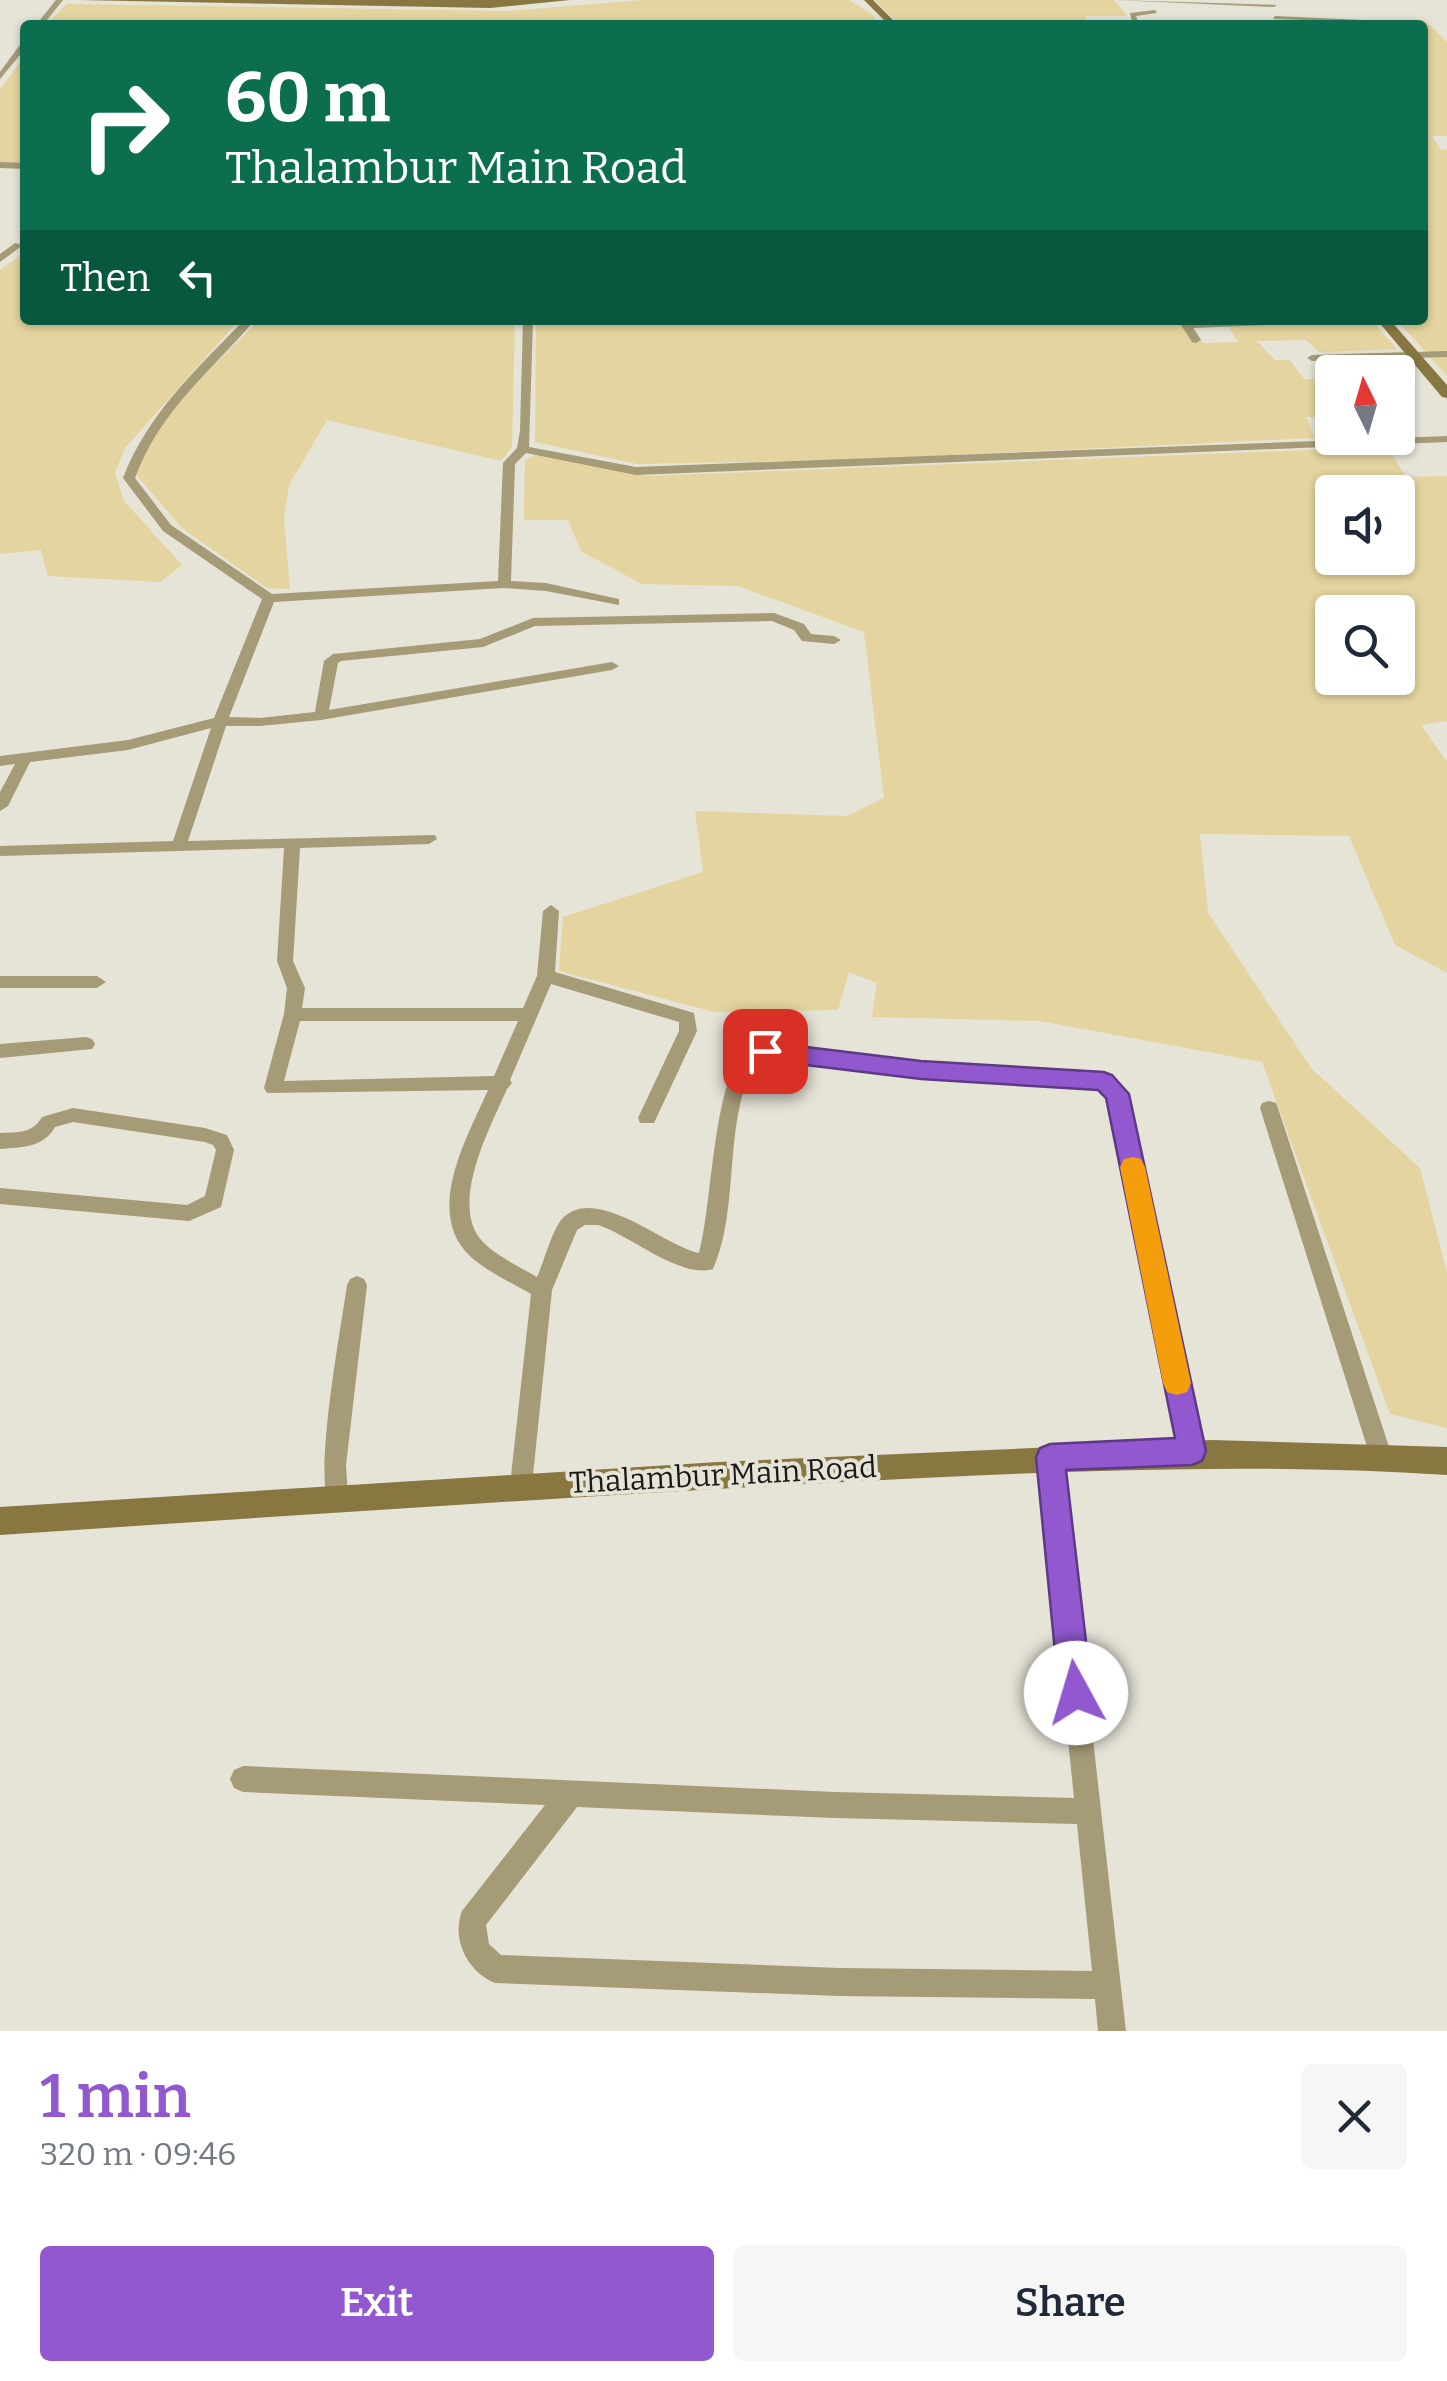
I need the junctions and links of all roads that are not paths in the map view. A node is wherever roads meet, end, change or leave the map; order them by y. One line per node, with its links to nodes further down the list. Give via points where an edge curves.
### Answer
1 (60, 0): 14 (street)
2 (82, 0): 7 (street)
3 (566, 0): 9 (street)
4 (868, 0): 15 (street)
5 (1118, 0): 6 (street)
6 (1176, 1): 11 (street); 12 (street)
7 (465, 2): 8 (street)
8 (484, 2): 9 (street)
9 (503, 2)
10 (1160, 12): 16 (street, via 1132,14)
11 (1274, 12): 13 (street); 17 (street)
12 (1180, 13)
13 (1199, 14)
14 (43, 20)
15 (889, 20)
16 (1134, 20)
17 (1334, 20)
18 (20, 50): 19 (street)
19 (0, 77)
20 (245, 325): 34 (street, via 165,412 136,451 128,478 166,528)
21 (528, 325): 32 (street)
22 (1186, 325): 24 (street)
23 (1387, 325): 26 (street)
24 (1196, 340)
25 (1447, 354): 26 (street)
26 (1412, 355)
27 (1312, 358): 28 (street)
28 (1315, 358)
29 (1415, 358): 30 (street)
30 (1447, 394)
31 (1447, 440): 32 (street, via 636,472)
32 (523, 448): 33 (street, via 509,463)
33 (504, 584): 34 (street); 35 (street)
34 (268, 598): 39 (street)
35 (614, 602)
36 (834, 640): 38 (street, via 807,638 774,617 533,622 482,643 338,657 331,661)
37 (612, 666): 38 (street)
38 (321, 716): 39 (street)
39 (220, 720): 40 (street, via 128,745); 45 (street)
40 (24, 760): 41 (street); 42 (street)
41 (0, 761)
42 (0, 806)
43 (429, 840): 44 (street)
44 (292, 842): 45 (street); 51 (street, via 285,961 296,988)
45 (178, 845): 46 (street)
46 (0, 851)
47 (551, 910): 48 (street)
48 (546, 976): 52 (street); 57 (street, via 688,1018 688,1031)
49 (0, 982): 50 (street)
50 (97, 982)
51 (293, 1014): 52 (street); 55 (street, via 273,1088)
52 (528, 1015): 55 (street)
53 (86, 1044): 54 (street)
54 (0, 1051)
55 (503, 1083): 61 (street, via 472,1146 458,1217 478,1252)
56 (1270, 1108): 63 (street)
57 (646, 1118)
58 (0, 1141): 59 (street, via 29,1139 49,1122 73,1115 205,1135 225,1150 214,1201 189,1213)
59 (0, 1196)
60 (357, 1285): 67 (street, via 335,1465)
61 (542, 1290): 62 (street, via 570,1225 584,1213 706,1263 729,1116 747,1060 756,1053 1104,1082 1118,1094); 66 (street)
62 (1192, 1451): 63 (street, Thalambur Main Road); 64 (street, Thalambur Main Road)
63 (1380, 1456): 65 (street, Thalambur Main Road)
64 (1050, 1457): 66 (street, Thalambur Main Road); 71 (street)
65 (1447, 1461)
66 (522, 1485): 67 (street, Thalambur Main Road)
67 (337, 1498): 68 (street, Thalambur Main Road)
68 (0, 1521)
69 (243, 1779): 70 (street)
70 (570, 1794): 71 (street); 72 (street, via 472,1921 476,1950 494,1969)
71 (1088, 1811): 72 (street)
72 (1107, 1985): 73 (street)
73 (1112, 2031)

